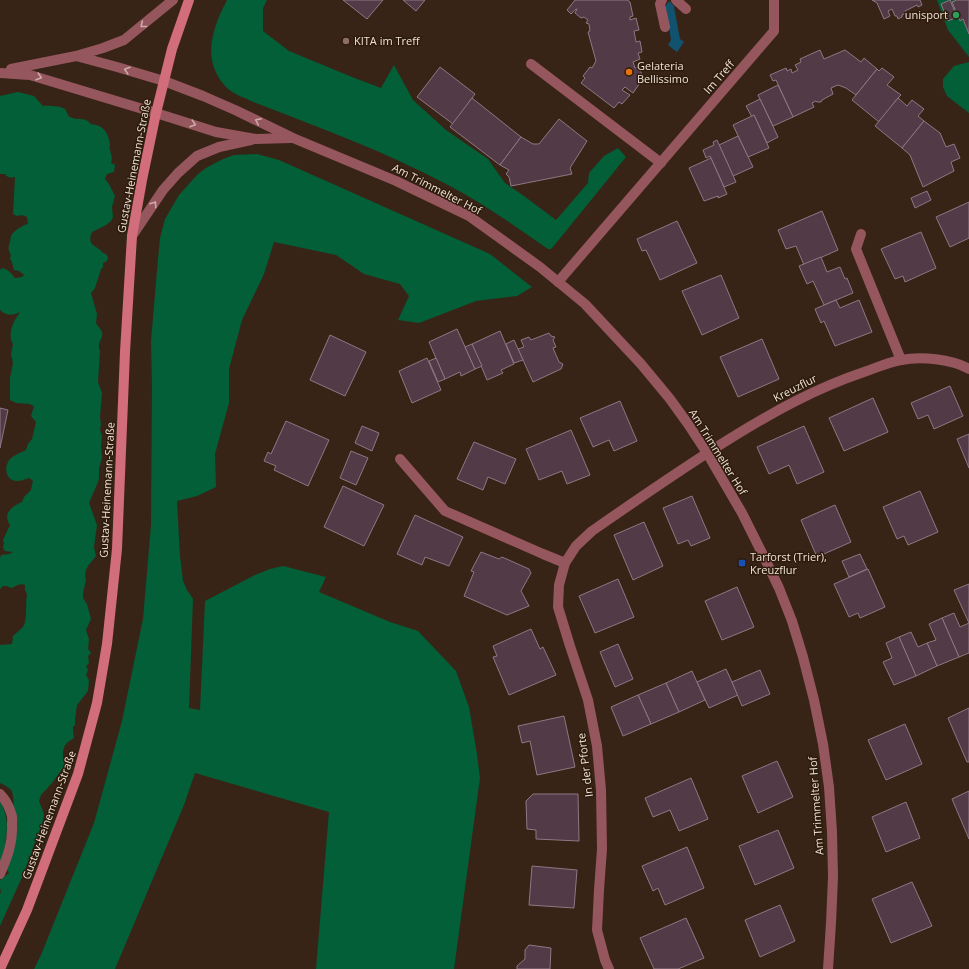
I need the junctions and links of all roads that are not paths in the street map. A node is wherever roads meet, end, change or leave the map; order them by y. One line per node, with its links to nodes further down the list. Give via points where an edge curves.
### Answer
1 (173, 0): 8 (street, one-way to 8, via 124,40)
2 (189, 0): 11 (main road, Gustav-Heinemann-Straße)
3 (662, 0): 7 (street, via 660,4)
4 (676, 0): 6 (street)
5 (774, 0): 15 (street, Im Treff, via 774,31)
6 (686, 9)
7 (665, 27)
8 (76, 56): 10 (street); 11 (street, Am Trimmelter Hof, one-way to 8)
9 (531, 64): 15 (street)
10 (0, 72): 12 (street, Am Trimmelter Hof, one-way to 12, via 30,75)
11 (164, 81): 12 (main road, Gustav-Heinemann-Straße); 13 (street, Am Trimmelter Hof, one-way to 11, via 235,110)
12 (156, 113): 14 (street, Am Trimmelter Hof, one-way to 14, via 216,132); 17 (main road, Gustav-Heinemann-Straße)
13 (293, 138): 14 (street, Am Trimmelter Hof); 18 (street, Am Trimmelter Hof, via 396,181 469,216)
14 (256, 139): 17 (street, Am Trimmelter Hof, one-way to 14, via 163,190 197,156 219,147)
15 (661, 163): 18 (street, Im Treff)
16 (861, 234): 19 (street, via 856,249)
17 (132, 236): 26 (main road, Gustav-Heinemann-Straße, via 117,549 107,644 97,703 78,774 27,910)
18 (558, 282): 21 (street, Am Trimmelter Hof, via 585,304 641,364 670,399)
19 (901, 360): 20 (street, Kreuzflur, via 936,359); 21 (street, Kreuzflur, via 847,378 784,406)
20 (969, 370)
21 (706, 453): 23 (street, In der Pforte, via 592,531 576,546); 28 (street, Am Trimmelter Hof, via 742,513 779,588 803,657 814,700 823,744 831,810 832,877)
22 (400, 459): 23 (street, via 445,511)
23 (566, 563): 27 (street, In der Pforte, via 560,584 558,607 588,700 597,746 602,849 597,930)
24 (0, 794): 25 (street, via 12,815 10,847)
25 (0, 874)
26 (0, 969)
27 (609, 969)
28 (828, 969)

